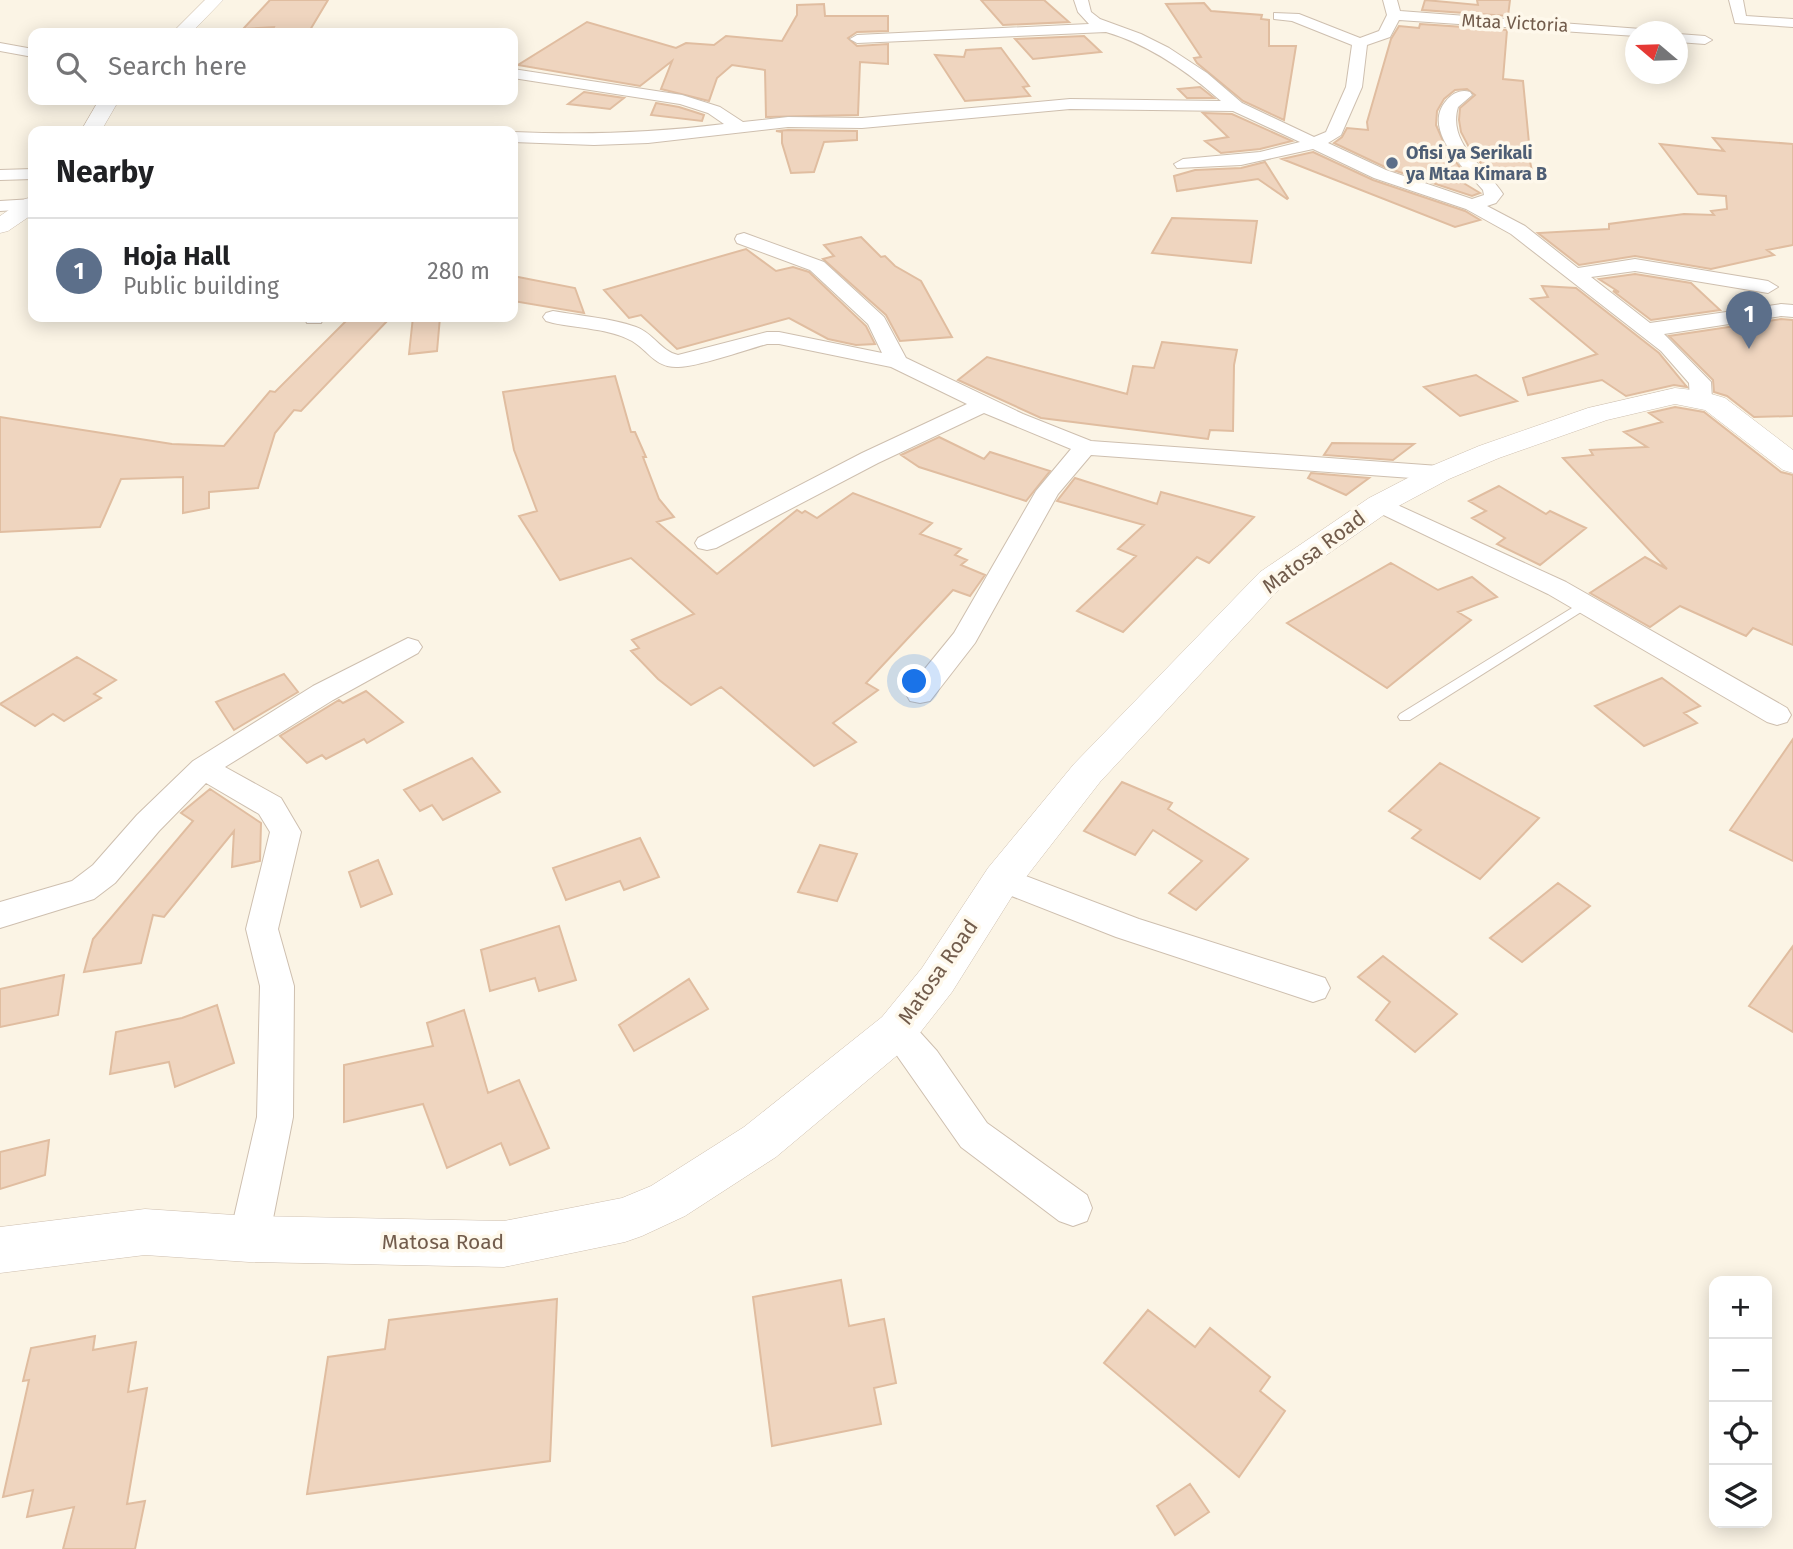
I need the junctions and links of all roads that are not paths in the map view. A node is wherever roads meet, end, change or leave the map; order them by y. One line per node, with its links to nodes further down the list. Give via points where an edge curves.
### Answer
1 (215, 0): 7 (street)
2 (1081, 0): 8 (street, via 1087,16)
3 (1736, 0): 6 (street, via 1740,20)
4 (1392, 7): 9 (street, Mtaa Victoria); 13 (street, via 1384,34)
5 (1279, 16): 13 (street, via 1294,17)
6 (1793, 23)
7 (186, 28)
8 (1106, 28): 10 (street); 19 (street, via 1133,36 1182,62)
9 (1625, 31)
10 (857, 39)
11 (1688, 39): 12 (street)
12 (1705, 40)
13 (1360, 43): 23 (street, via 1354,88 1338,127)
14 (0, 47): 15 (street)
15 (28, 52)
16 (518, 75): 21 (street, via 682,100 714,110)
17 (1464, 95): 28 (street, via 1451,102 1447,113 1455,146 1494,194)
18 (105, 105): 20 (street)
19 (1236, 106): 21 (street, via 1070,104 862,123 788,122); 23 (street)
20 (93, 126)
21 (740, 128): 22 (street, via 594,141)
22 (518, 137)
23 (1315, 144): 24 (street, via 1255,160); 28 (street, via 1380,174)
24 (1183, 164)
25 (0, 174): 26 (street)
26 (28, 174)
27 (28, 204): 29 (street)
28 (1472, 205): 33 (street, via 1518,230)
29 (0, 206)
30 (28, 207): 31 (street)
31 (0, 226)
32 (744, 239): 38 (street, via 817,267 877,321)
33 (1574, 274): 34 (street, via 1635,264); 37 (street)
34 (1768, 287)
35 (1793, 311): 37 (street)
36 (553, 317): 38 (street, via 630,332 669,361 779,338)
37 (1646, 330): 39 (street, via 1700,382)
38 (897, 362): 40 (street)
39 (1701, 399): 42 (street, via 1715,404); 43 (street, Matosa Road, via 1675,397 1598,414)
40 (985, 404): 41 (street); 45 (street)
41 (1085, 447): 43 (street); 48 (street, via 1048,491 965,637)
42 (1793, 464)
43 (1439, 473): 44 (street, Matosa Road)
44 (1380, 504): 46 (street); 52 (street, Matosa Road, via 1272,579 1087,773)
45 (707, 543)
46 (1585, 604): 49 (street); 50 (lane)
47 (408, 647): 51 (street, via 299,707)
48 (920, 694)
49 (1777, 715)
50 (1405, 718)
51 (203, 768): 53 (street, via 104,874 83,890); 57 (street, via 270,806 286,832 262,929 276,986 275,1117)
52 (1002, 879): 54 (street, via 1128,928); 55 (street, Matosa Road, via 937,980)
53 (0, 915)
54 (1313, 988)
55 (897, 1030): 56 (street, via 974,1135); 57 (street, Matosa Road, via 760,1142 668,1201 625,1220 504,1244)
56 (1073, 1208)
57 (249, 1239): 58 (street, Matosa Road, via 145,1232)
58 (0, 1250)

